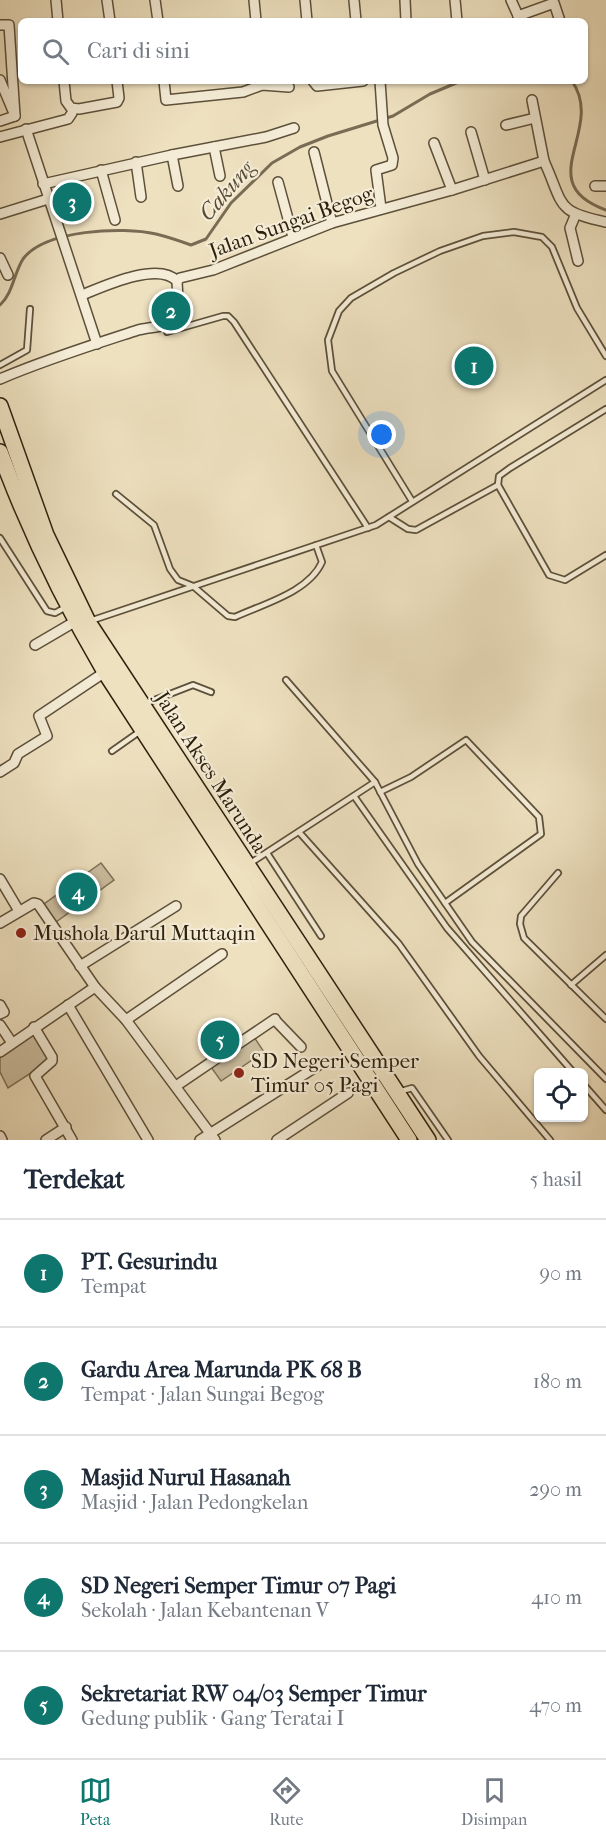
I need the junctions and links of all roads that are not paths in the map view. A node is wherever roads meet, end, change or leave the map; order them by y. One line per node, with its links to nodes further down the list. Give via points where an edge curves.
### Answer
1 (56, 0): 11 (street)
2 (107, 0): 12 (street)
3 (155, 0): 13 (street)
4 (254, 0): 14 (street)
5 (305, 0): 15 (street)
6 (354, 0): 16 (street)
7 (405, 0): 17 (street)
8 (455, 0): 18 (street)
9 (511, 0): 10 (street)
10 (524, 15): 19 (street, via 554,3)
11 (58, 18)
12 (110, 18)
13 (158, 18)
14 (256, 18)
15 (307, 18)
16 (356, 18)
17 (406, 18)
18 (457, 18)
19 (559, 18)
20 (0, 24): 33 (street, via 9,25)
21 (0, 80): 33 (street)
22 (64, 84): 23 (street, via 66,101 71,108 79,109 117,102)
23 (117, 84)
24 (164, 84): 25 (street, via 165,100 243,92)
25 (260, 84)
26 (269, 84): 30 (street)
27 (314, 84): 28 (street)
28 (334, 84)
29 (380, 84): 58 (street, via 383,125 393,158 392,165 376,170)
30 (289, 87)
31 (532, 100): 34 (street)
32 (72, 113): 38 (street, via 68,119)
33 (15, 116): 35 (street)
34 (535, 118): 36 (street); 45 (street)
35 (0, 121)
36 (506, 125)
37 (294, 128): 42 (street)
38 (26, 129): 40 (street); 51 (street)
39 (471, 132): 49 (street)
40 (0, 137)
41 (434, 143): 55 (street)
42 (214, 147): 44 (street); 48 (street)
43 (314, 152): 63 (street)
44 (172, 155): 46 (street); 52 (street)
45 (544, 160): 49 (street, Jalan Sungai Begog); 60 (street, via 565,209)
46 (136, 162): 47 (street); 56 (street)
47 (101, 170): 51 (street); 61 (street)
48 (220, 176)
49 (484, 180): 55 (street, Jalan Sungai Begog)
50 (278, 183): 64 (street)
51 (43, 184): 57 (street)
52 (178, 186)
53 (596, 186): 54 (street)
54 (606, 186)
55 (452, 190): 58 (street, Jalan Sungai Begog)
56 (141, 196)
57 (48, 199): 59 (street); 69 (street)
58 (381, 208): 63 (street, Jalan Sungai Begog)
59 (0, 214)
60 (575, 216): 62 (street); 66 (street, via 570,228)
61 (115, 220)
62 (606, 222)
63 (332, 223): 64 (street, Jalan Sungai Begog)
64 (293, 237): 68 (street, Jalan Sungai Begog)
65 (0, 258): 67 (street)
66 (578, 261)
67 (8, 275)
68 (177, 281): 69 (street, via 172,275 154,272); 72 (street, via 178,320)
69 (82, 295): 72 (street)
70 (30, 309): 74 (lane, via 27,350)
71 (167, 332): 84 (lane, via 228,316)
72 (97, 344): 75 (street)
73 (606, 356): 82 (lane, via 577,308 552,247 542,237 514,232 483,236 431,255 351,298 339,311 328,340 332,371)
74 (0, 365)
75 (0, 380)
76 (606, 380): 82 (lane)
77 (0, 405): 90 (main road, Jalan Akses Marunda)
78 (606, 409): 80 (lane, via 510,468 499,476)
79 (0, 452): 89 (main road, Jalan Akses Marunda, via 34,537)
80 (498, 485): 83 (lane, via 416,530); 87 (lane, via 549,575 565,580)
81 (116, 494): 88 (lane, via 154,525 170,569 178,580)
82 (412, 501): 83 (lane)
83 (389, 517): 84 (lane)
84 (368, 528): 86 (lane)
85 (0, 538): 89 (lane, via 47,611 55,613)
86 (316, 545): 88 (lane); 88 (lane, via 322,562 317,573 282,596 235,616 228,616)
87 (606, 555)
88 (192, 586): 90 (lane)
89 (68, 606): 90 (main road, Jalan Akses Marunda)
90 (82, 622): 91 (street); 92 (main road, Jalan Akses Marunda); 95 (main road, Jalan Akses Marunda)
91 (35, 645)
92 (105, 672): 96 (main road, Jalan Akses Marunda); 98 (street, via 39,716 47,736 18,754 14,764)
93 (286, 680): 99 (lane)
94 (211, 692): 95 (lane, via 193,685)
95 (143, 704): 104 (main road, Jalan Akses Marunda)
96 (142, 730): 97 (lane); 144 (main road, Jalan Akses Marunda)
97 (112, 751)
98 (0, 772)
99 (375, 782): 100 (lane); 101 (lane)
100 (380, 792): 107 (lane, via 418,864); 107 (lane, via 411,777 466,740 539,817 541,834)
101 (354, 796): 102 (lane); 128 (lane, via 447,928)
102 (299, 832): 103 (lane); 147 (lane, via 399,944 479,1056)
103 (267, 853): 104 (lane); 111 (lane)
104 (246, 866): 133 (main road, Jalan Akses Marunda)
105 (558, 873): 115 (lane, via 521,916 520,924 528,944)
106 (0, 879): 109 (street)
107 (445, 903): 129 (lane, via 472,942)
108 (176, 906): 114 (street)
109 (19, 911): 110 (street); 114 (street, via 38,904)
110 (0, 923)
111 (321, 936)
112 (222, 954): 121 (street)
113 (606, 955): 115 (lane)
114 (80, 966): 116 (street)
115 (571, 985): 120 (lane)
116 (98, 988): 118 (street); 121 (street)
117 (0, 1005): 119 (street, via 4,1012)
118 (68, 1005): 123 (street); 141 (street)
119 (0, 1014)
120 (606, 1019)
121 (126, 1020): 130 (street)
122 (0, 1025): 124 (street)
123 (34, 1027): 124 (street); 135 (street, via 52,1057 35,1076)
124 (12, 1043): 126 (street)
125 (301, 1047): 130 (street, via 275,1020)
126 (0, 1052)
127 (319, 1065): 137 (street)
128 (570, 1068)
129 (606, 1079)
130 (176, 1086): 137 (street)
131 (588, 1090): 134 (lane)
132 (348, 1093): 143 (street)
133 (396, 1093): 145 (main road, Jalan Akses Marunda); 146 (lane, via 412,1088)
134 (606, 1110)
135 (66, 1127): 139 (street); 140 (street)
136 (0, 1136): 138 (street)
137 (212, 1137): 142 (street)
138 (2, 1140)
139 (46, 1140)
140 (72, 1140)
141 (148, 1140)
142 (200, 1140)
143 (277, 1140)
144 (409, 1140)
145 (428, 1140)
146 (448, 1140)
147 (550, 1140)

